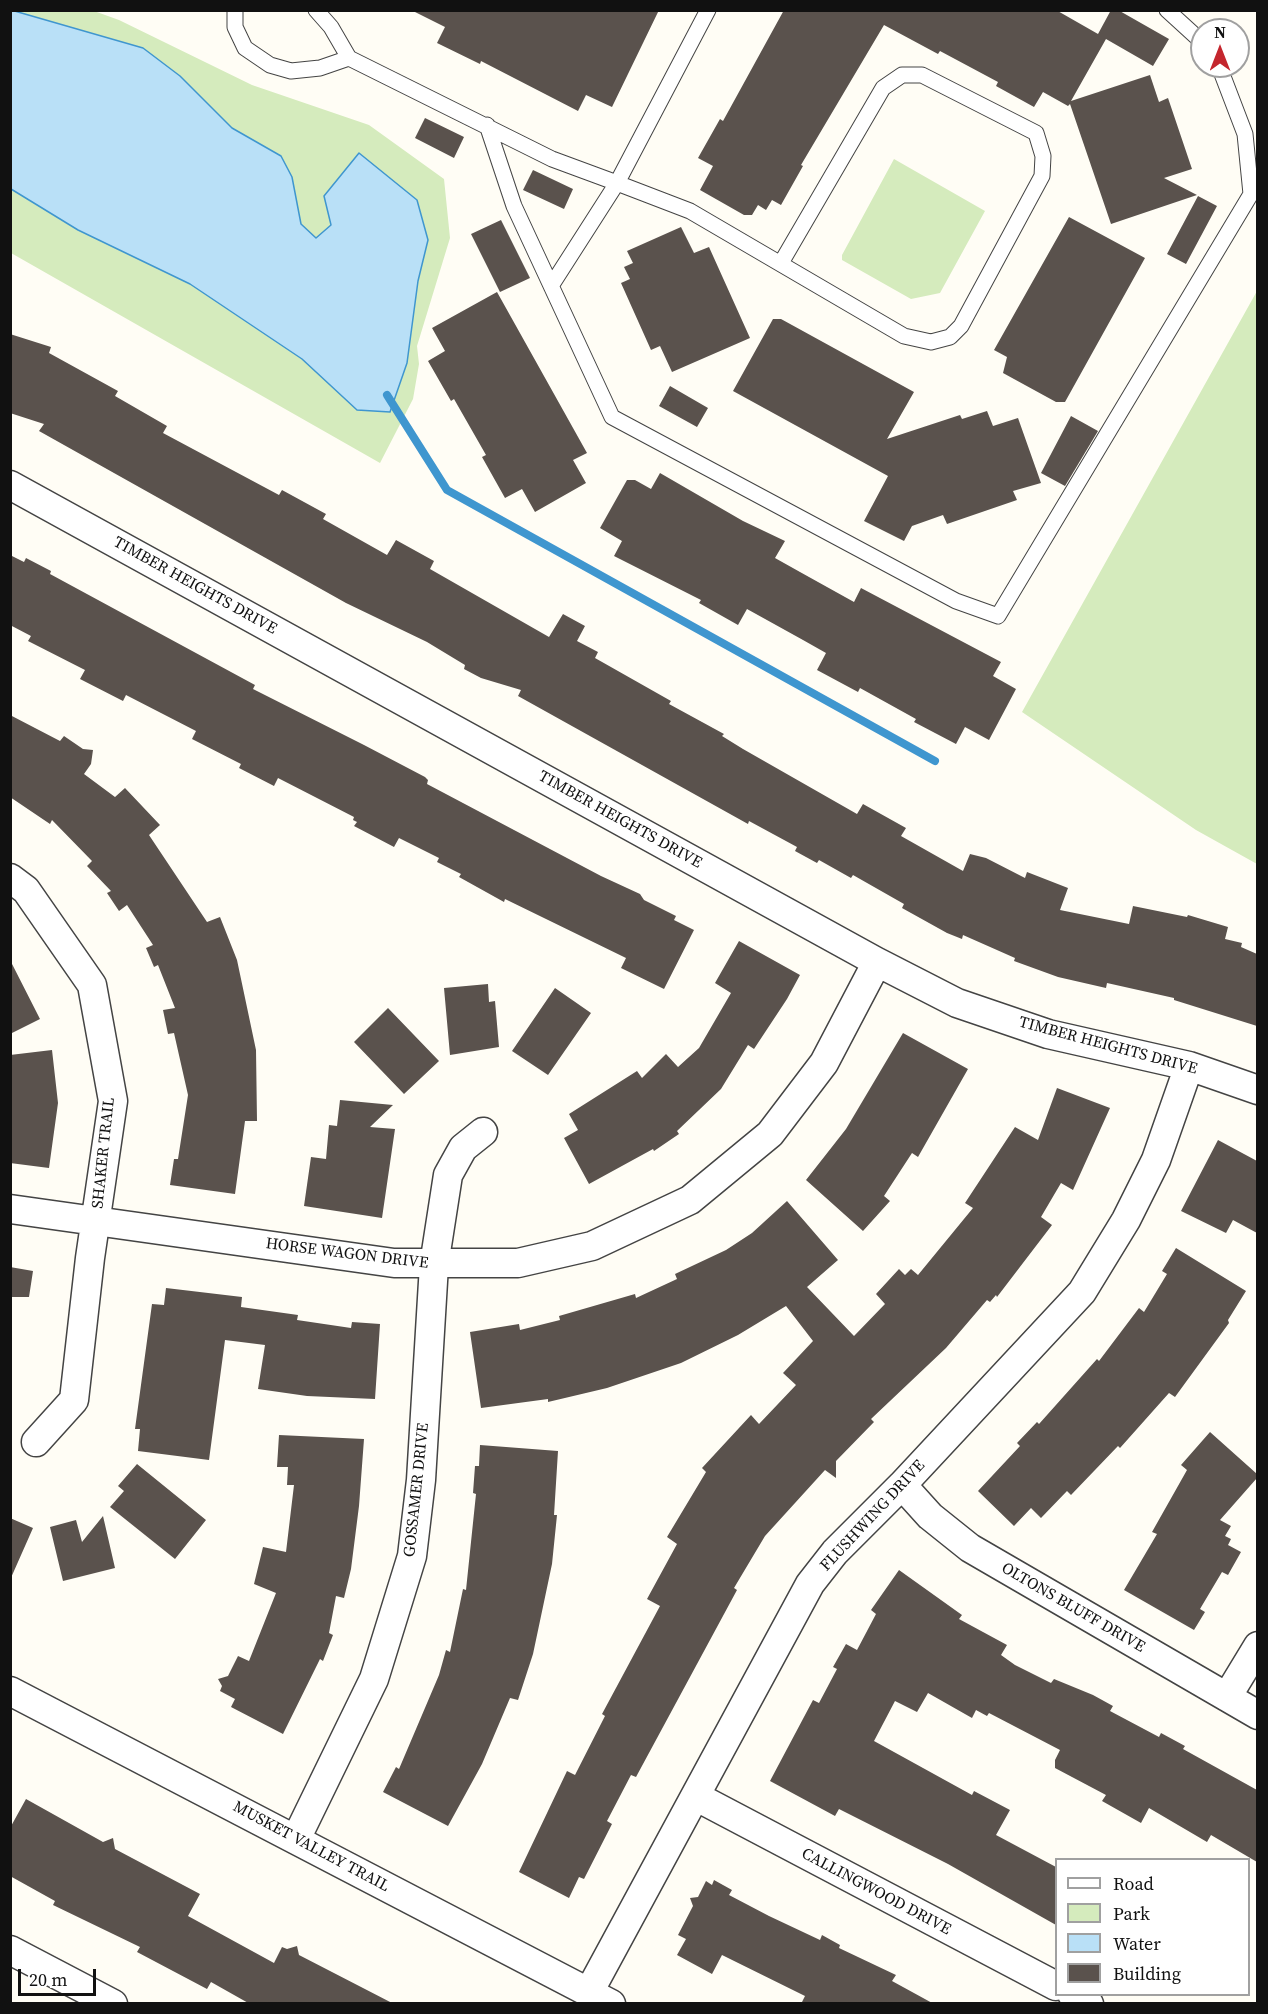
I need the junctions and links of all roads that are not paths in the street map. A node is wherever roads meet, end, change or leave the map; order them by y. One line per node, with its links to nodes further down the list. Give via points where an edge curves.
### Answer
1 (235, 10): 6 (lane, via 236,27 245,48 270,65 291,72)
2 (316, 10): 6 (lane)
3 (708, 10): 9 (lane)
4 (1167, 10): 5 (lane)
5 (1190, 31)
6 (349, 58): 8 (lane)
7 (1224, 78): 11 (lane, via 1245,134 1251,194 998,616 956,601 612,417)
8 (487, 125): 9 (lane, via 552,159); 11 (lane, via 514,207)
9 (617, 183): 10 (lane, via 690,211); 11 (lane)
10 (781, 263): 10 (lane, via 904,336 931,342 950,337 961,326 1042,176 1043,156 1036,133 922,75 902,75 883,88)
11 (551, 286)
12 (10, 484): 14 (street, TIMBER HEIGHTS DRIVE)
13 (10, 878): 19 (street, SHAKER TRAIL, via 26,890 92,985 113,1101)
14 (877, 962): 15 (street, TIMBER HEIGHTS DRIVE, via 957,1003 1048,1034); 20 (street, HORSE WAGON DRIVE, via 824,1063 770,1134 690,1200 592,1246 518,1263)
15 (1189, 1066): 16 (street, TIMBER HEIGHTS DRIVE); 22 (street, FLUSHWING DRIVE, via 1156,1160 1126,1220 1082,1292)
16 (1257, 1090)
17 (483, 1132): 20 (street, GOSSAMER DRIVE, via 463,1148 448,1175)
18 (10, 1209): 19 (street, HORSE WAGON DRIVE)
19 (96, 1221): 20 (street, HORSE WAGON DRIVE, via 394,1263); 21 (street, SHAKER TRAIL, via 74,1400)
20 (434, 1265): 28 (street, GOSSAMER DRIVE, via 421,1480 412,1556 374,1679)
21 (36, 1442)
22 (902, 1485): 25 (street, OLTONS BLUFF DRIVE, via 930,1516 970,1548); 27 (street, FLUSHWING DRIVE, via 835,1552 810,1584)
23 (1257, 1646): 25 (street)
24 (10, 1691): 28 (street, MUSKET VALLEY TRAIL)
25 (1227, 1697): 26 (street, OLTONS BLUFF DRIVE)
26 (1257, 1715)
27 (697, 1797): 30 (street, CALLINGWOOD DRIVE); 32 (street, FLUSHWING DRIVE)
28 (296, 1839): 32 (street, MUSKET VALLEY TRAIL)
29 (10, 1950): 33 (street)
30 (1055, 1985)
31 (1074, 1996): 34 (street)
32 (600, 1998)
33 (113, 2004)
34 (1089, 2004)

